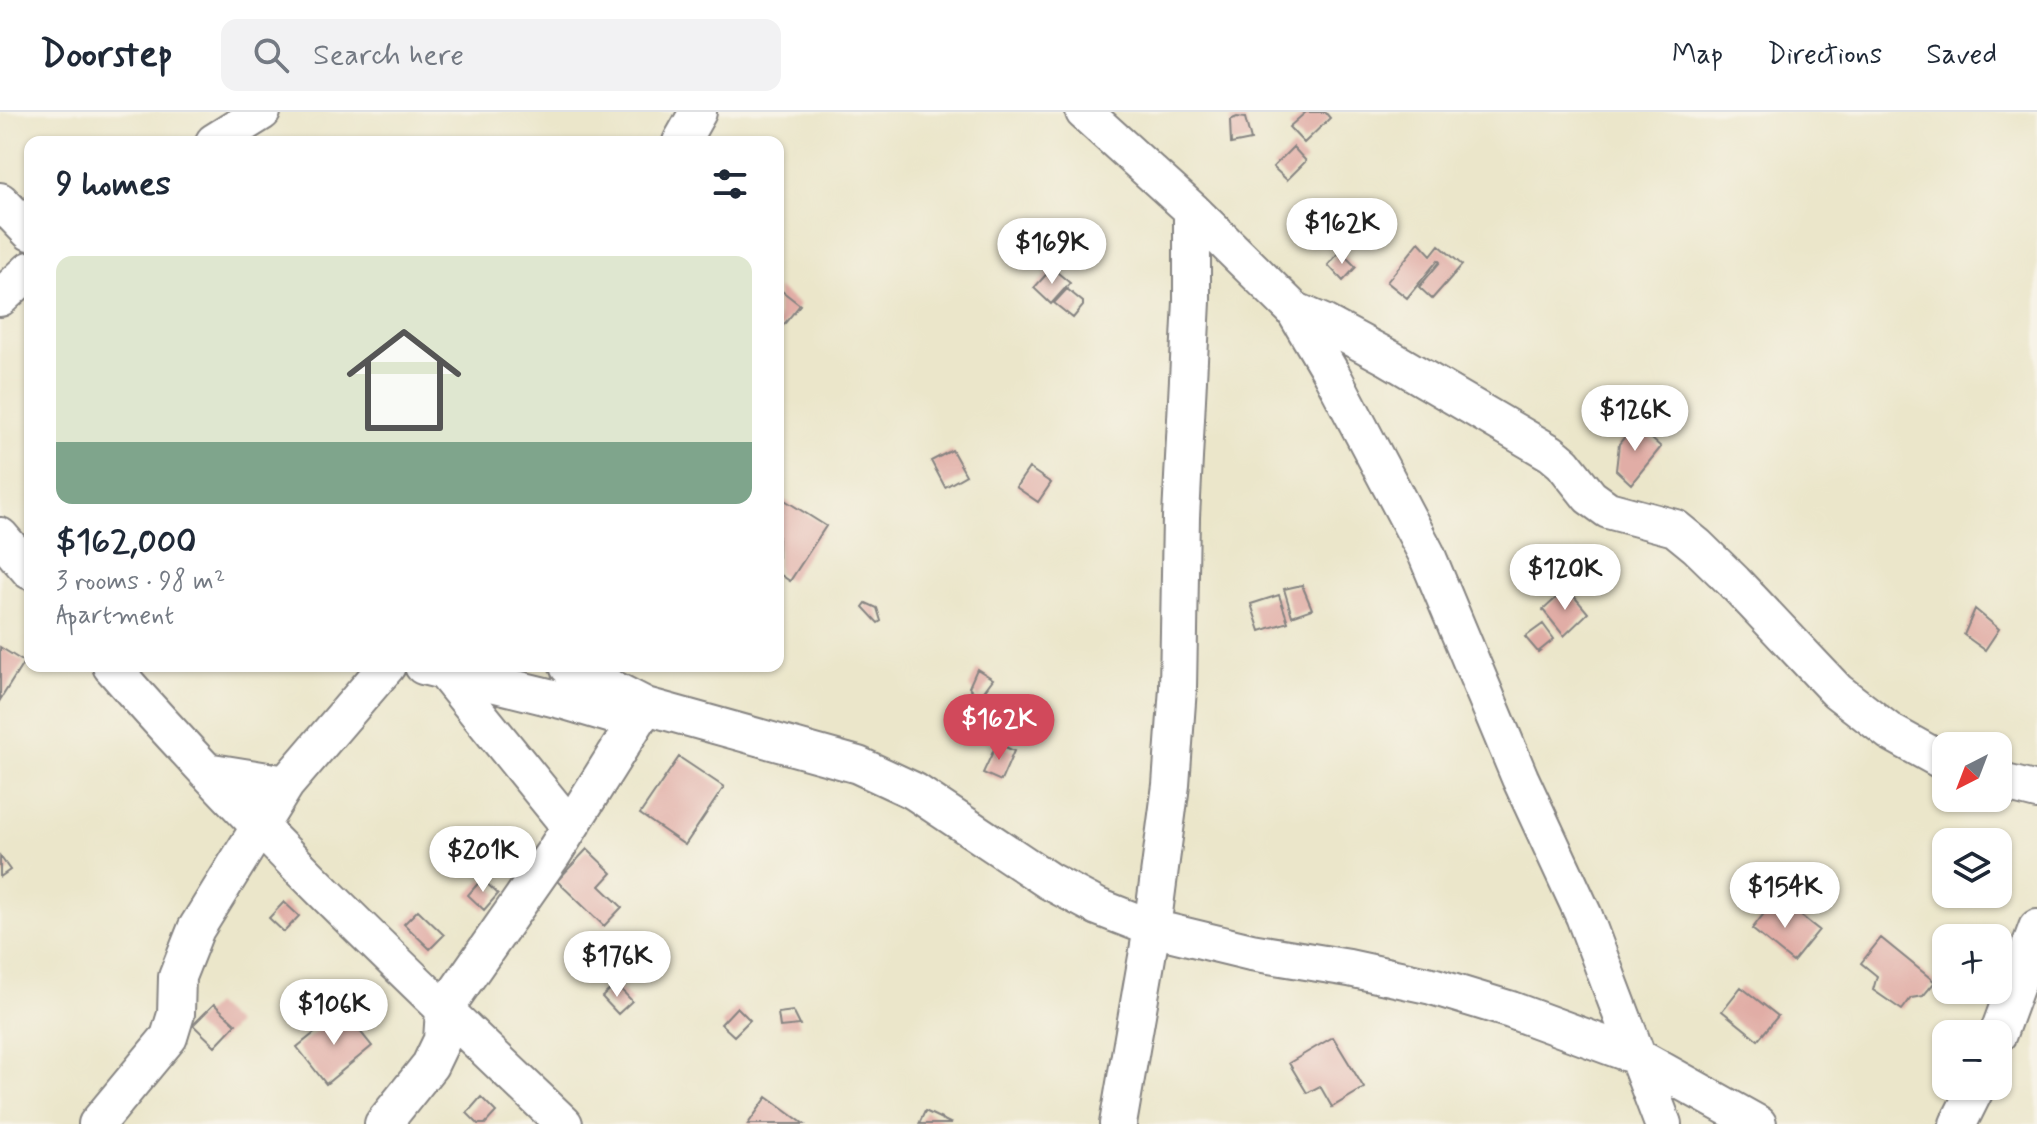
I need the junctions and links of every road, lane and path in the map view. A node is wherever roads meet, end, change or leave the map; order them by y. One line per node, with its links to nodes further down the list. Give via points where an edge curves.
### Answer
1 (262, 112): 4 (street)
2 (698, 112): 5 (street)
3 (1084, 112): 7 (street)
4 (224, 136)
5 (684, 136)
6 (0, 201): 8 (street)
7 (1192, 210): 11 (street); 27 (street, via 1178,688)
8 (24, 226)
9 (24, 276): 10 (street)
10 (0, 298)
11 (1294, 310): 20 (street, via 1389,358 1551,453 1608,510 1675,528 1837,691 1890,732); 31 (street, via 1426,553 1584,916)
12 (0, 536): 13 (street)
13 (24, 564)
14 (116, 672): 21 (street)
15 (382, 672): 22 (street)
16 (435, 672): 26 (street)
17 (450, 672): 19 (street)
18 (577, 672): 19 (street)
19 (641, 714): 26 (street); 27 (street, via 858,765 914,791 1049,881)
20 (1932, 755)
21 (206, 771): 22 (street); 25 (street)
22 (286, 784): 25 (street)
23 (2012, 785): 24 (street)
24 (2037, 791)
25 (260, 826): 29 (street); 33 (street, via 196,929 177,977 169,1037)
26 (570, 827): 29 (street)
27 (1152, 928): 31 (street, via 1432,986); 36 (street)
28 (2037, 928): 30 (street)
29 (444, 1010): 34 (street, via 442,1040 430,1065); 35 (street)
30 (2003, 1020)
31 (1636, 1056): 37 (street); 38 (street)
32 (1970, 1100): 39 (street)
33 (97, 1124)
34 (383, 1124)
35 (564, 1124)
36 (1118, 1124)
37 (1663, 1124)
38 (1758, 1124)
39 (1958, 1124)

